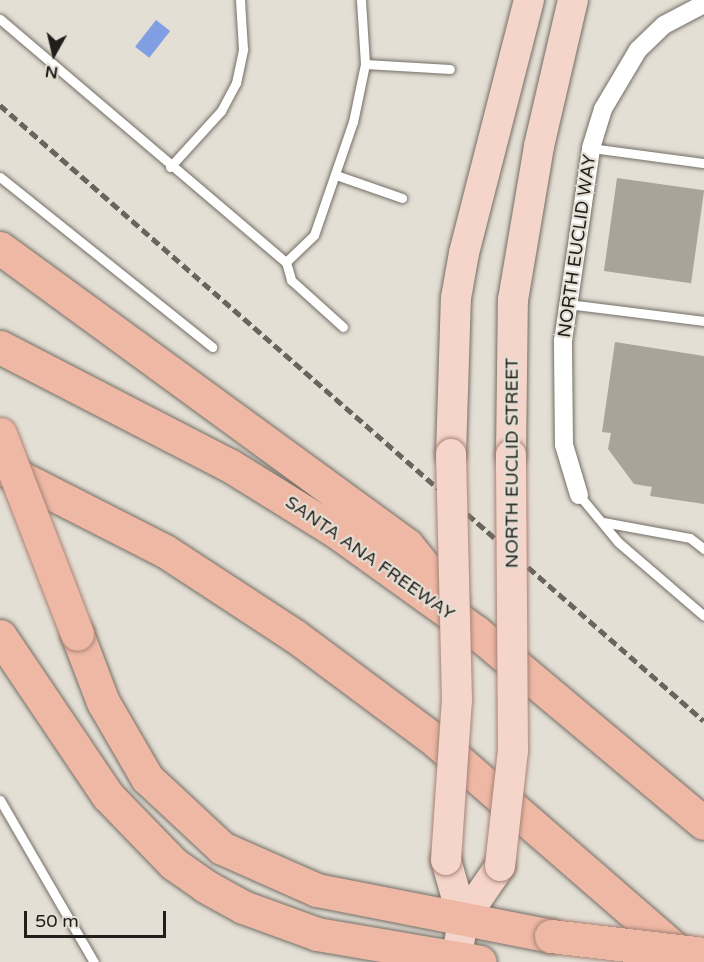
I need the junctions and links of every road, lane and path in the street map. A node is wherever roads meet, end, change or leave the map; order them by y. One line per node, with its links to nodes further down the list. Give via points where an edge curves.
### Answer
1 (240, 0): 11 (lane, via 243,49 236,83 221,111)
2 (361, 0): 7 (lane)
3 (529, 0): 32 (main road, NORTH EUCLID STREET, bridge, via 466,241 451,382 457,700 446,860)
4 (573, 0): 32 (main road, NORTH EUCLID STREET, bridge, via 539,146 513,300 514,741 500,866)
5 (704, 4): 9 (street, NORTH EUCLID WAY, via 664,25 638,50 603,109)
6 (0, 18): 11 (lane)
7 (365, 64): 8 (lane); 12 (lane)
8 (450, 69)
9 (591, 148): 10 (lane); 17 (street, NORTH EUCLID WAY)
10 (704, 163)
11 (170, 167): 16 (lane)
12 (336, 175): 14 (lane); 16 (lane, via 314,235)
13 (0, 177): 20 (lane)
14 (402, 198)
15 (0, 248): 28 (highway, via 407,545)
16 (286, 262): 19 (lane, via 291,280)
17 (565, 304): 18 (lane); 24 (street, NORTH EUCLID WAY, via 564,445 572,488)
18 (704, 321)
19 (343, 327)
20 (212, 346)
21 (0, 347): 28 (highway, SANTA ANA FREEWAY, via 229,465 337,532)
22 (0, 434): 32 (highway, bridge, via 103,702 147,778 222,848 317,890)
23 (0, 467): 36 (highway, via 165,551 295,636 436,742)
24 (579, 495): 25 (lane)
25 (603, 522): 26 (lane, via 690,538); 27 (lane, via 618,542)
26 (704, 549)
27 (704, 616)
28 (476, 632): 31 (highway, SANTA ANA FREEWAY)
29 (0, 636): 34 (highway, via 108,796 174,864 205,886 243,907 317,934)
30 (0, 800): 35 (lane)
31 (704, 823)
32 (463, 920): 33 (highway, bridge, via 551,936); 34 (main road, NORTH EUCLID STREET)
33 (704, 954)
34 (465, 960)
35 (94, 962)
36 (690, 962)

